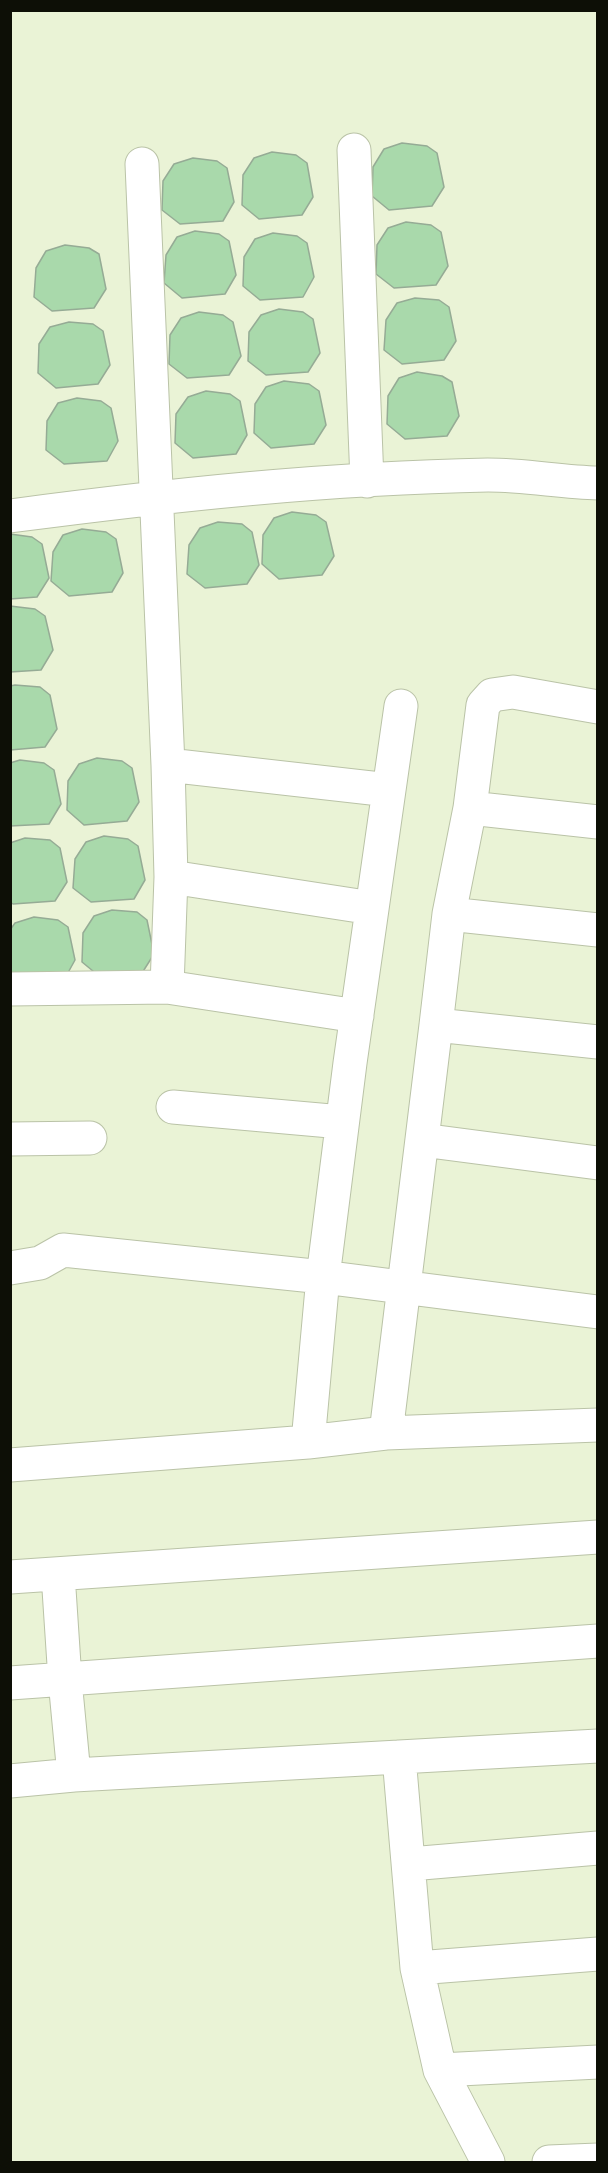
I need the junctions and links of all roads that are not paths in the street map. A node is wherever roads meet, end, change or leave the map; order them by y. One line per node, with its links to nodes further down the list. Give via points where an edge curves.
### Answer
1 (354, 150): 3 (street)
2 (142, 164): 5 (street)
3 (367, 481): 4 (street, via 490,475); 5 (street)
4 (597, 483)
5 (157, 497): 6 (street); 9 (street)
6 (10, 516)
7 (401, 706): 10 (street)
8 (597, 707): 11 (street, via 513,692 492,695 483,705)
9 (168, 765): 10 (street); 13 (street)
10 (389, 790): 14 (street)
11 (470, 808): 12 (street); 15 (street)
12 (597, 822)
13 (171, 877): 14 (street); 17 (street)
14 (372, 908): 19 (street)
15 (449, 914): 16 (street); 20 (street)
16 (597, 930)
17 (167, 987): 18 (street); 19 (street)
18 (10, 988)
19 (357, 1016): 23 (street)
20 (436, 1025): 21 (street); 26 (street)
21 (597, 1042)
22 (173, 1107): 23 (street)
23 (342, 1122): 29 (street)
24 (90, 1138): 25 (street)
25 (10, 1139)
26 (422, 1140): 27 (street); 30 (street)
27 (597, 1163)
28 (10, 1268): 29 (street, via 40,1263 63,1250)
29 (322, 1277): 30 (street); 34 (street)
30 (404, 1288): 31 (street); 33 (street)
31 (597, 1312)
32 (597, 1425): 33 (street)
33 (386, 1433): 34 (street)
34 (308, 1443): 35 (street)
35 (10, 1465)
36 (597, 1538): 37 (street)
37 (58, 1574): 38 (street); 40 (street)
38 (10, 1577)
39 (597, 1641): 40 (street)
40 (64, 1680): 41 (street); 44 (street)
41 (10, 1683)
42 (597, 1746): 43 (street)
43 (399, 1757): 44 (street); 47 (street)
44 (74, 1775): 45 (street)
45 (10, 1781)
46 (597, 1848): 47 (street)
47 (410, 1864): 49 (street)
48 (597, 1954): 49 (street)
49 (417, 1968): 51 (street)
50 (597, 2062): 51 (street)
51 (440, 2070): 53 (street)
52 (597, 2160): 54 (street)
53 (488, 2163)
54 (549, 2163)

